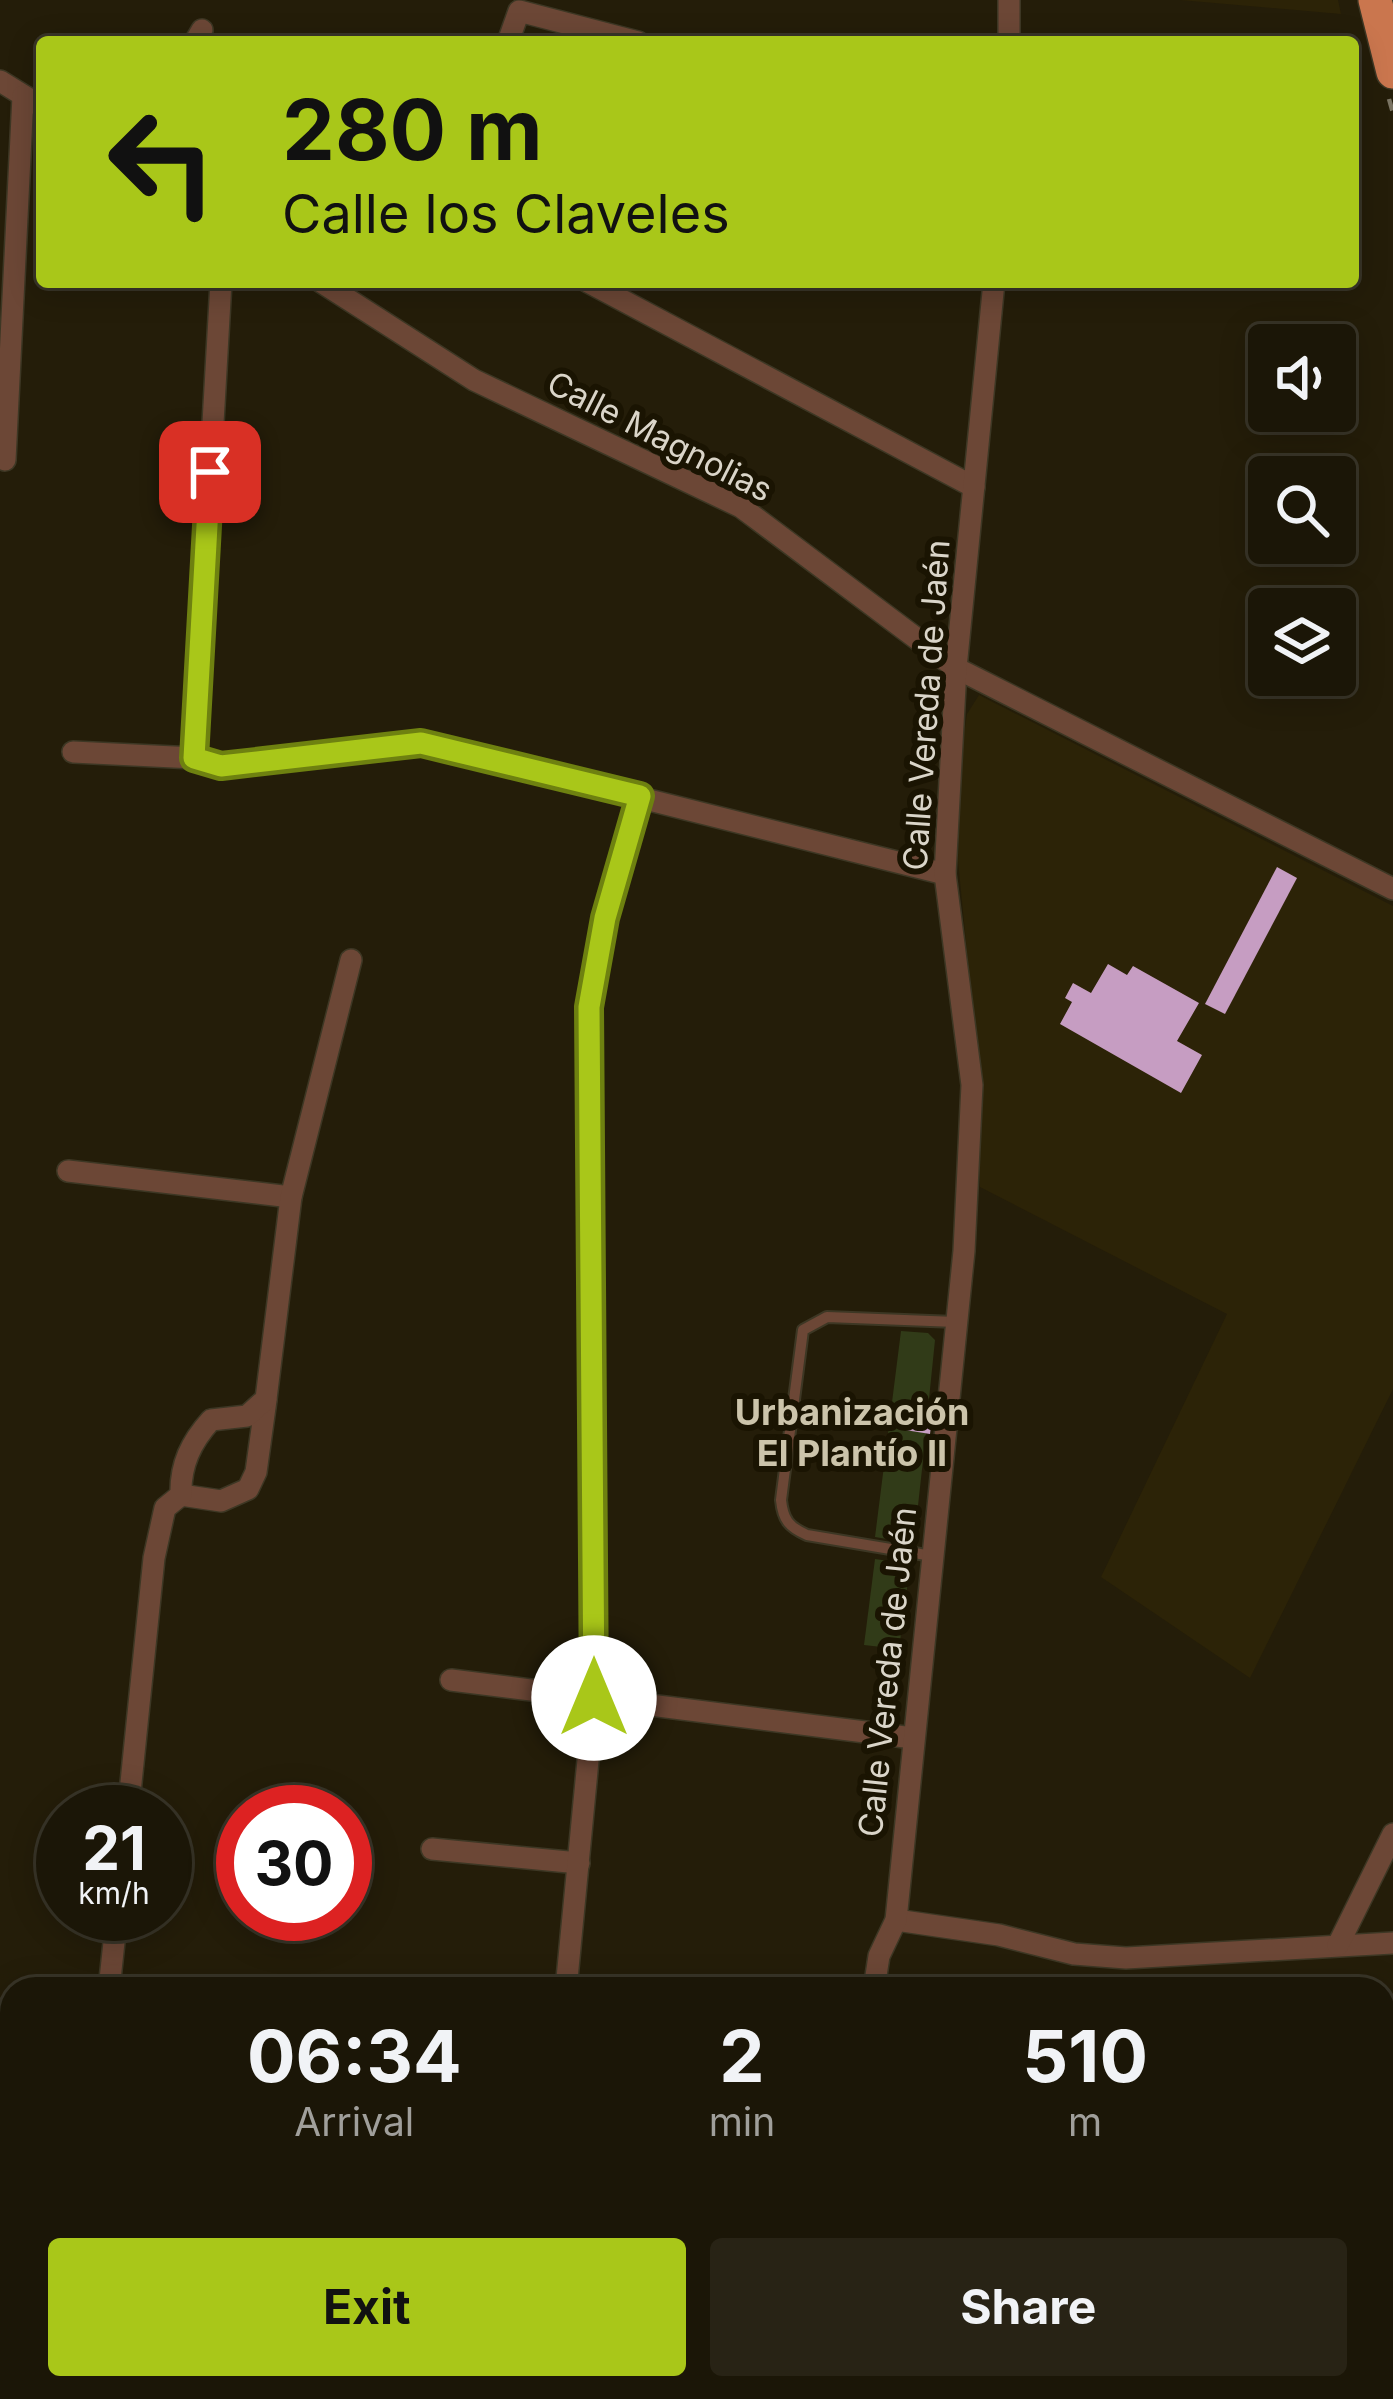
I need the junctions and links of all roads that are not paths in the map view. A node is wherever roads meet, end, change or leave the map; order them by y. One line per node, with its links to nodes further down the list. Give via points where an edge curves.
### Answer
1 (1009, 0): 5 (street)
2 (1375, 0): 6 (highway)
3 (510, 36): 4 (street, via 519,11)
4 (615, 36)
5 (1009, 36)
6 (1393, 72)
7 (0, 81): 8 (street)
8 (33, 102): 13 (street)
9 (221, 288): 17 (street)
10 (330, 288): 15 (street, Calle Magnolias, via 474,380 741,507)
11 (599, 288): 14 (street)
12 (993, 288): 14 (street, Calle Vereda de Jaén)
13 (5, 460)
14 (974, 488): 15 (street, Calle Vereda de Jaén)
15 (956, 668): 19 (street, Calle Vereda de Jaén); 20 (street, Calle Magnolias)
16 (73, 752): 17 (street)
17 (194, 758): 18 (street, via 221,766 421,743)
18 (640, 796): 19 (street); 29 (street, via 589,1007)
19 (945, 874): 24 (street, Calle Vereda de Jaén, via 972,1084)
20 (1393, 889)
21 (351, 959): 23 (street)
22 (68, 1171): 23 (street)
23 (291, 1197): 25 (street)
24 (956, 1322): 27 (street, Calle Vereda de Jaén); 27 (lane, via 826,1317 803,1330 781,1500 783,1517 807,1535)
25 (266, 1399): 26 (street, via 248,1416 211,1420 180,1476); 26 (street, via 248,1489 221,1501)
26 (181, 1495): 31 (street, via 165,1508 154,1558)
27 (932, 1556): 30 (street, Calle Vereda de Jaén)
28 (451, 1680): 29 (street)
29 (594, 1698): 30 (street); 34 (street)
30 (914, 1738): 35 (street, Calle Vereda de Jaén)
31 (131, 1785)
32 (1393, 1834): 38 (street)
33 (433, 1849): 34 (street)
34 (579, 1863): 40 (street)
35 (896, 1920): 38 (street, via 1126,1958); 41 (street, Calle Vereda de Jaén)
36 (114, 1941): 39 (street)
37 (1393, 1943): 38 (street)
38 (1338, 1945)
39 (110, 1977)
40 (567, 1977)
41 (876, 1977)

